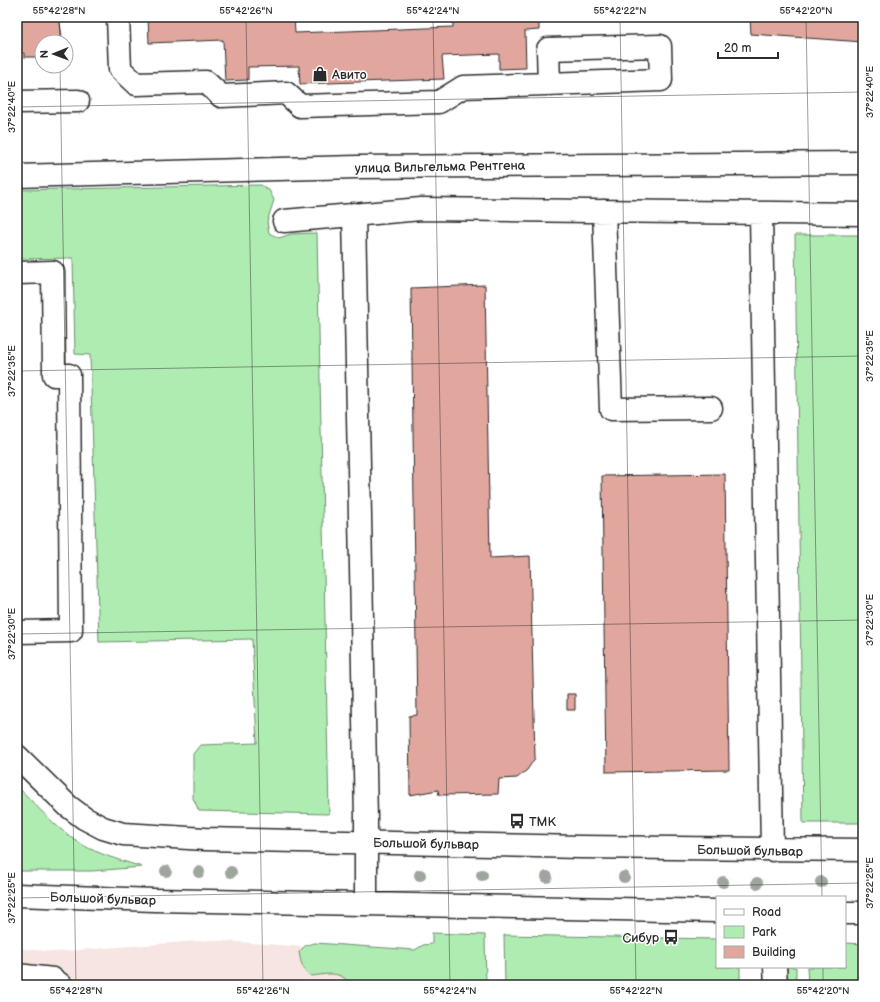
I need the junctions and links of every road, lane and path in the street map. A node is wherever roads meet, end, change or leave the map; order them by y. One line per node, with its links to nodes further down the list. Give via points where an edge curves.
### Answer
1 (118, 17): 2 (street, via 120,69 136,84 206,82 221,96 286,93 300,106 439,102 462,87)
2 (549, 84): 2 (street, via 661,80 660,46 548,49)
3 (78, 100): 4 (street)
4 (17, 102)
5 (863, 163): 6 (street, улица Вильгельма Рентгена, via 357,167)
6 (17, 176)
7 (604, 211): 8 (street); 9 (street, via 421,209); 13 (street, via 611,410)
8 (762, 213): 10 (street); 17 (street)
9 (354, 214): 11 (street); 16 (street)
10 (863, 214)
11 (284, 221)
12 (17, 273): 14 (street, via 53,272 54,375 68,374 71,631)
13 (711, 408)
14 (17, 632)
15 (17, 756): 16 (street, Большой бульвар, via 68,806 84,818 103,828 123,834 205,839)
16 (366, 842): 17 (street, Большой бульвар); 20 (street)
17 (772, 850): 18 (street, Большой бульвар)
18 (863, 850)
19 (17, 895): 20 (street, Большой бульвар)
20 (366, 904): 21 (street, Большой бульвар)
21 (716, 911)
22 (846, 913): 23 (street)
23 (863, 913)
24 (775, 968): 27 (street)
25 (17, 975): 26 (street, via 53,978)
26 (61, 985)
27 (776, 985)

